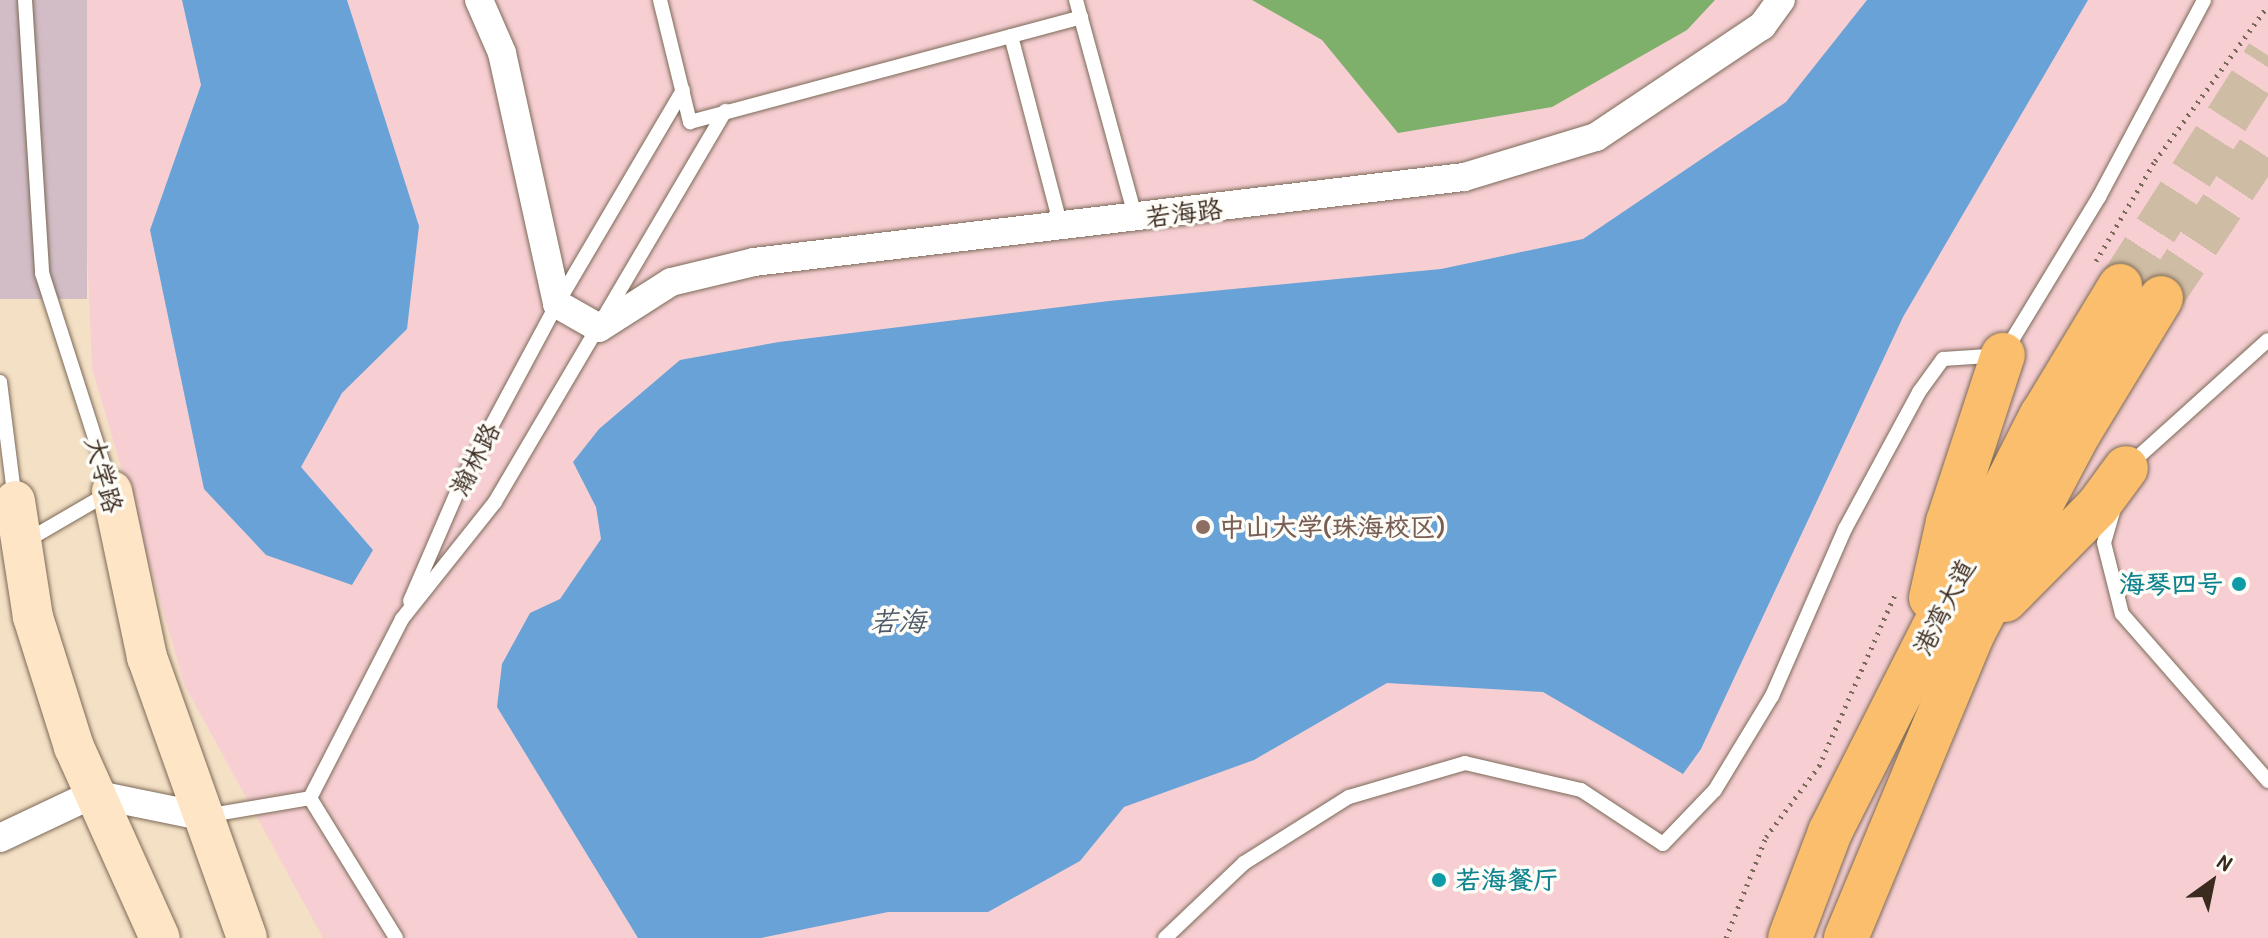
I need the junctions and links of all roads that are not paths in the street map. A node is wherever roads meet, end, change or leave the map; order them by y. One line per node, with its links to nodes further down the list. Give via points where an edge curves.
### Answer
1 (25, 0): 21 (lane, 大学路, via 42,273)
2 (479, 0): 15 (street, via 502,53)
3 (660, 0): 9 (lane)
4 (1076, 0): 7 (lane)
5 (1781, 0): 11 (street, 若海路, via 1762,26 1596,137 1464,177)
6 (2204, 0): 18 (lane, via 2099,197)
7 (1081, 17): 8 (lane); 11 (lane)
8 (1011, 36): 10 (lane); 12 (lane)
9 (683, 90): 10 (lane, via 690,122); 15 (lane, 瀚林路)
10 (725, 111): 16 (lane)
11 (1136, 219): 12 (street, 若海路)
12 (1061, 227): 16 (street, 若海路, via 754,262 671,282)
13 (2106, 276): 26 (highway, 港湾大道)
14 (2161, 298): 25 (highway, 港湾大道, via 2079,433)
15 (557, 304): 16 (street); 24 (lane, 瀚林路, via 462,481)
16 (599, 328): 24 (lane, via 495,502)
17 (2268, 340): 20 (lane)
18 (2003, 355): 26 (highway, via 1948,522); 35 (lane, via 1943,359 1919,392 1845,529 1772,696 1715,790 1663,844 1581,790 1465,763 1349,797 1244,863)
19 (0, 382): 22 (lane)
20 (2126, 468): 25 (highway, via 2098,506); 27 (lane, via 2104,543 2122,614)
21 (112, 491): 23 (lane); 30 (street, 大学路, via 147,657)
22 (7, 503): 23 (street)
23 (19, 545): 28 (street, via 33,617)
24 (402, 619): 29 (lane)
25 (1973, 633): 37 (highway, 港湾大道)
26 (1917, 661): 36 (highway, 港湾大道, via 1830,832)
27 (2268, 781)
28 (93, 794): 30 (street); 31 (street); 32 (street)
29 (310, 798): 30 (lane); 34 (lane)
30 (201, 816): 33 (street, 大学路)
31 (0, 838)
32 (160, 938)
33 (247, 938)
34 (396, 938)
35 (1165, 938)
36 (1790, 938)
37 (1846, 938)

